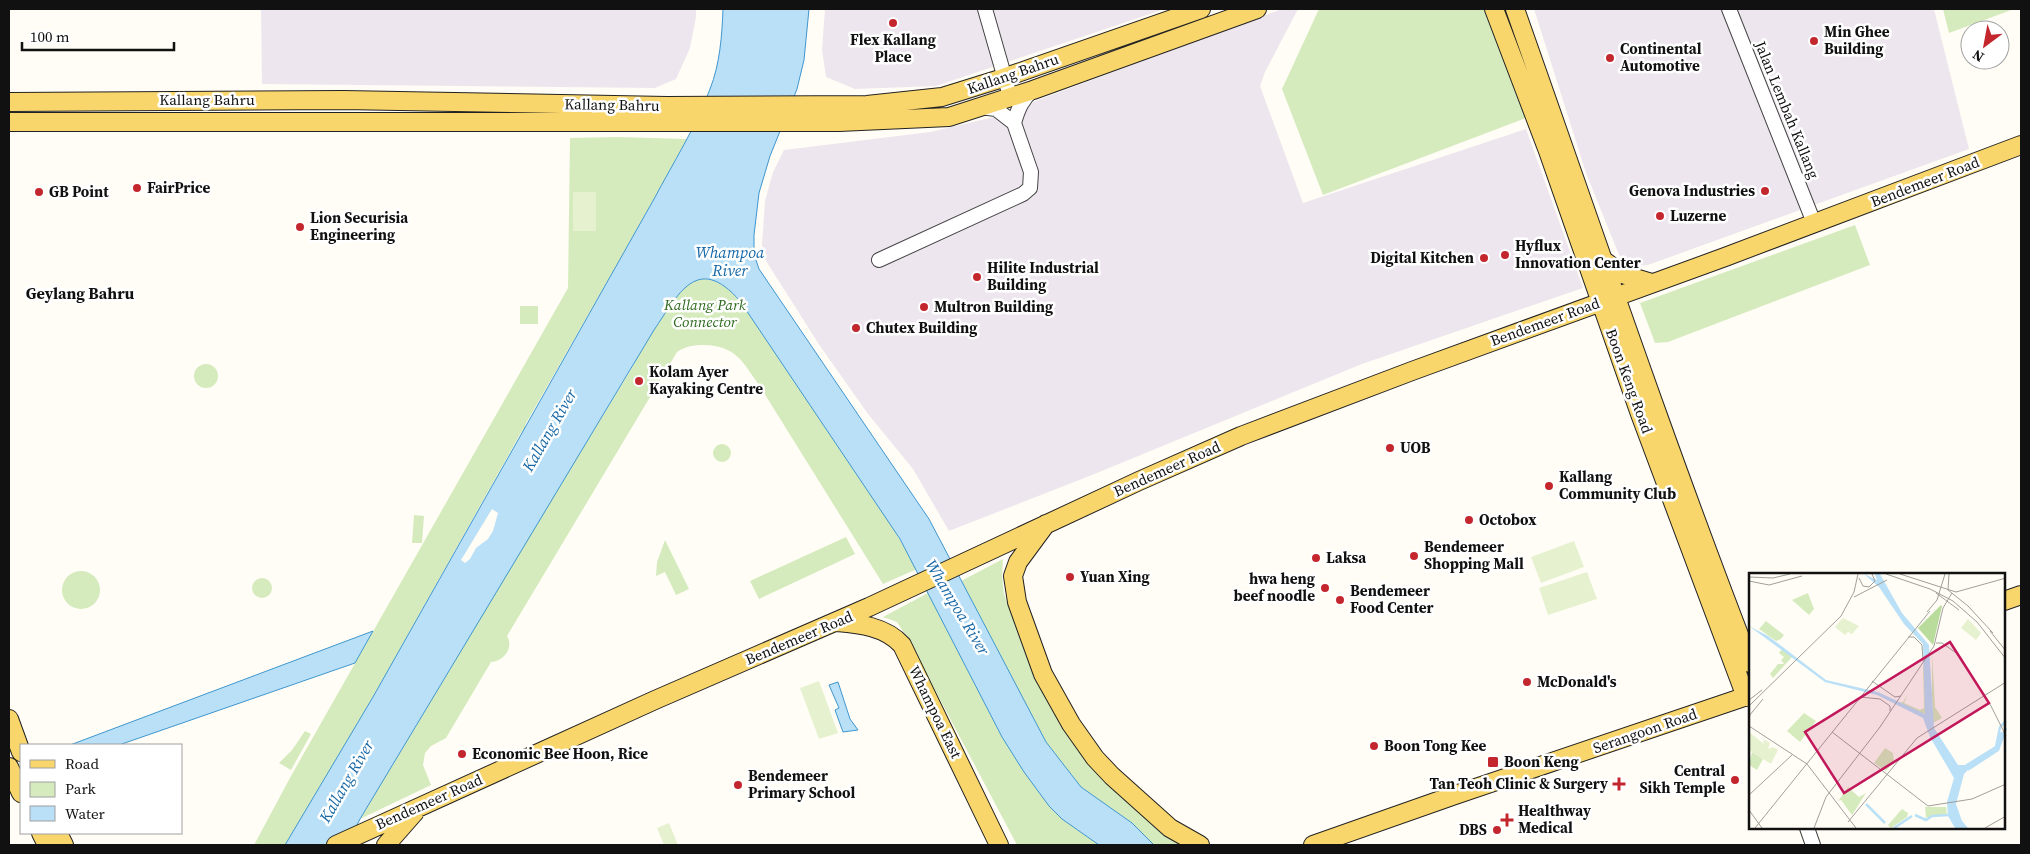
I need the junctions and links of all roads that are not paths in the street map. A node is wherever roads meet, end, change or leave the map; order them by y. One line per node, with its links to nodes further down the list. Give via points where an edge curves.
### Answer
1 (985, 9): 7 (street)
2 (1201, 9): 7 (main road, Kallang Bahru)
3 (1257, 9): 8 (main road, Kallang Bahru)
4 (1494, 9): 21 (main road, Boon Keng Road)
5 (1515, 9): 19 (main road, Boon Keng Road)
6 (1729, 9): 17 (street, Jalan Lembah Kallang)
7 (1003, 78): 9 (street); 12 (main road, Kallang Bahru, via 942,97)
8 (1033, 90): 9 (main road, Kallang Bahru); 15 (street, Kallang Bahru, via 1019,106)
9 (1010, 96): 11 (main road, Kallang Bahru)
10 (9, 102): 13 (main road, Kallang Bahru, via 343,100)
11 (980, 106): 12 (main road, Kallang Bahru, via 949,117); 15 (street, Kallang Bahru, via 996,109)
12 (810, 113): 13 (main road, Kallang Bahru)
13 (665, 114): 14 (main road, Kallang Bahru)
14 (9, 122)
15 (1014, 123): 18 (street, via 1031,172 1030,188)
16 (2021, 145): 17 (main road, Bendemeer Road)
17 (1814, 223): 20 (main road, Bendemeer Road)
18 (879, 260)
19 (1603, 260): 20 (main road, via 1622,274); 21 (main road, Boon Keng Road)
20 (1652, 283): 21 (main road, Bendemeer Road)
21 (1608, 299): 22 (main road, Bendemeer Road, via 1242,436); 26 (main road, Boon Keng Road); 27 (main road, Boon Keng Road, via 1673,503)
22 (1046, 524): 25 (main road, Bendemeer Road); 37 (main road, via 1018,562 1013,576 1017,602 1043,674 1071,724 1095,758 1170,828)
23 (2021, 595): 24 (main road)
24 (2005, 601)
25 (835, 622): 32 (main road, Bendemeer Road); 36 (main road, Whampoa East, via 875,628 902,645)
26 (1749, 660)
27 (1749, 699): 38 (main road, Serangoon Road)
28 (9, 720): 29 (main road)
29 (20, 749)
30 (9, 767): 31 (main road)
31 (20, 790)
32 (419, 808): 34 (main road, Bendemeer Road); 35 (main road)
33 (1807, 829): 39 (street)
34 (336, 845)
35 (386, 845)
36 (999, 845)
37 (1200, 845)
38 (1313, 845)
39 (1813, 845)

